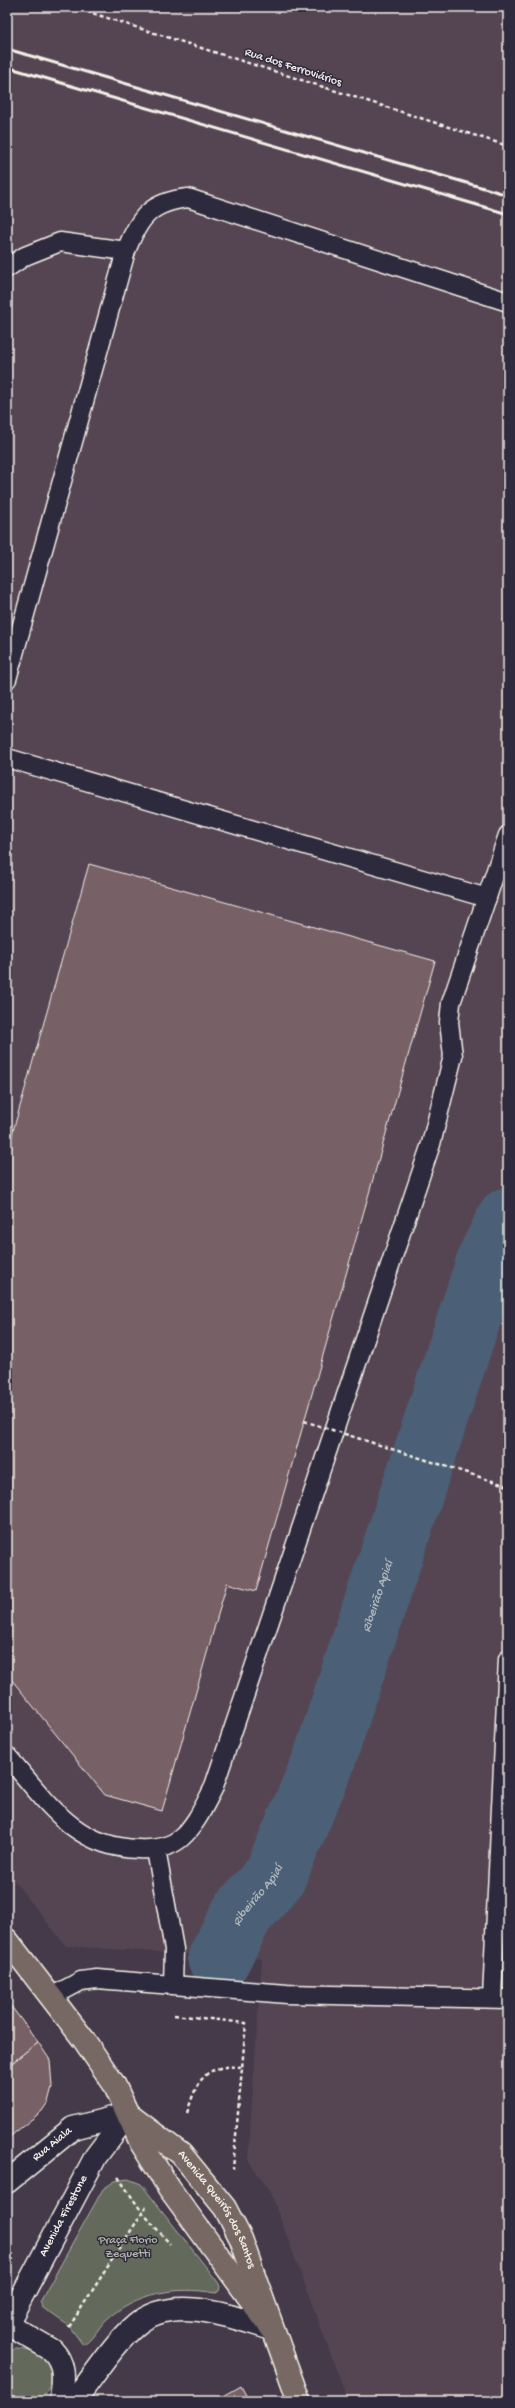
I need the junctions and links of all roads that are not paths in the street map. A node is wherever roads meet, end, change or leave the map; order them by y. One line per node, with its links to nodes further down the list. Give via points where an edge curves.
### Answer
1 (126, 251): 2 (lane, via 60,242 25,256); 3 (lane, via 134,229 148,212 168,200 188,198); 4 (lane)
2 (7, 268)
3 (508, 302)
4 (7, 679)
5 (7, 758): 7 (lane)
6 (508, 835): 7 (lane)
7 (487, 898): 10 (lane, via 451,1003 449,1022 453,1056 431,1144 213,1789 194,1823 180,1839)
8 (508, 1659): 14 (lane)
9 (7, 1756): 10 (lane, via 64,1821 92,1840 120,1849)
10 (156, 1850): 12 (lane, via 174,1949)
11 (7, 1940): 13 (main road, Avenida Queirós dos Santos)
12 (173, 1984): 13 (lane, via 89,1979); 14 (lane, via 287,1994)
13 (51, 1997): 15 (main road, Avenida Queirós dos Santos, via 114,2084)
14 (500, 1998)
15 (128, 2114): 16 (main road, Rua Aiala, via 73,2128); 17 (main road, Avenida Firestone, via 96,2156); 18 (main road, Avenida Queirós dos Santos, via 141,2143 169,2188); 18 (main road, Avenida Queirós dos Santos, via 181,2154 225,2208 241,2239)
16 (7, 2182)
17 (7, 2324): 19 (main road, via 52,2350 62,2365)
18 (272, 2329): 20 (main road, via 214,2313 192,2310 171,2310 155,2315 137,2324 119,2343); 21 (main road, Avenida Queirós dos Santos)
19 (60, 2401)
20 (74, 2401)
21 (299, 2401)

